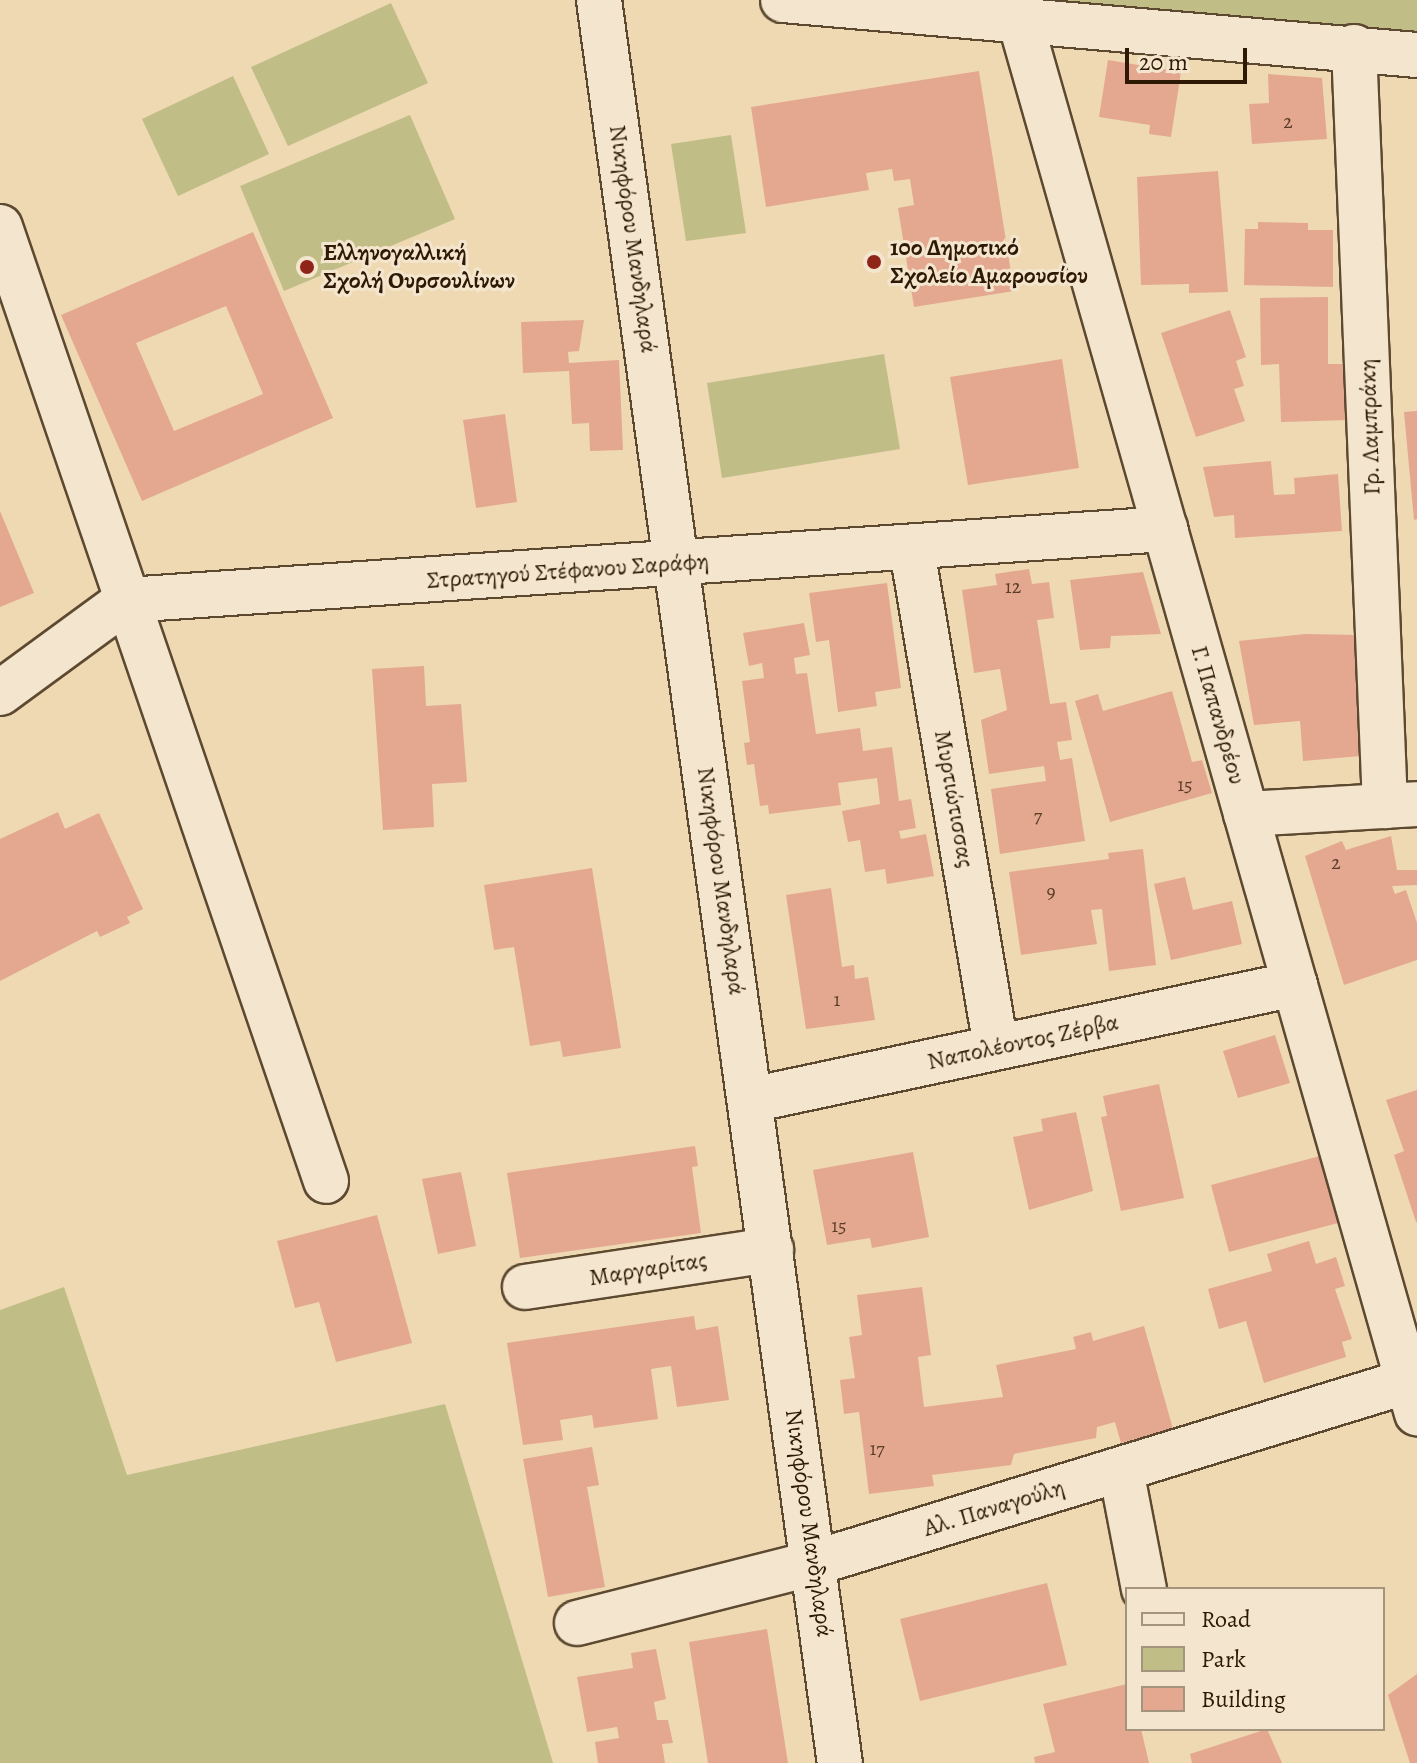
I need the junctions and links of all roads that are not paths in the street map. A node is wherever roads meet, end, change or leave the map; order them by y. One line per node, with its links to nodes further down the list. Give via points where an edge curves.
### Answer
1 (599, 0): 9 (street, Νικηφόρου Μανδηλαρά)
2 (783, 0): 3 (street)
3 (1019, 17): 4 (street); 7 (street, Γ. Παπανδρέου)
4 (1354, 47): 5 (street); 12 (street, Γρ. Λαμπράκη)
5 (1417, 55)
6 (0, 227): 10 (street)
7 (1166, 529): 8 (street, Στρατηγού Στέφανου Σαράφη); 13 (street, Γ. Παπανδρέου)
8 (912, 550): 9 (street, Στρατηγού Στέφανου Σαράφη); 15 (street, Μυρτιώτισσας)
9 (677, 563): 10 (street, Στρατηγού Στέφανου Σαράφη); 16 (street, Νικηφόρου Μανδηλαρά)
10 (127, 600): 11 (street); 17 (street)
11 (0, 693)
12 (1401, 805): 13 (street)
13 (1246, 814): 14 (street, Γ. Παπανδρέου)
14 (1295, 984): 15 (street, Ναπολέοντος Ζέρβα); 20 (street, Γ. Παπανδρέου)
15 (996, 1047): 16 (street, Ναπολέοντος Ζέρβα)
16 (751, 1100): 18 (street, Νικηφόρου Μανδηλαρά)
17 (326, 1181)
18 (771, 1250): 19 (street, Μαργαρίτας); 22 (street, Νικηφόρου Μανδηλαρά)
19 (525, 1287)
20 (1412, 1397): 21 (street, Αλ. Παναγούλη)
21 (1121, 1470): 22 (street, Αλ. Παναγούλη); 23 (street)
22 (814, 1563): 24 (street, Αλ. Παναγούλη); 25 (street, Νικηφόρου Μανδηλαρά)
23 (1144, 1587)
24 (577, 1623)
25 (840, 1763)

